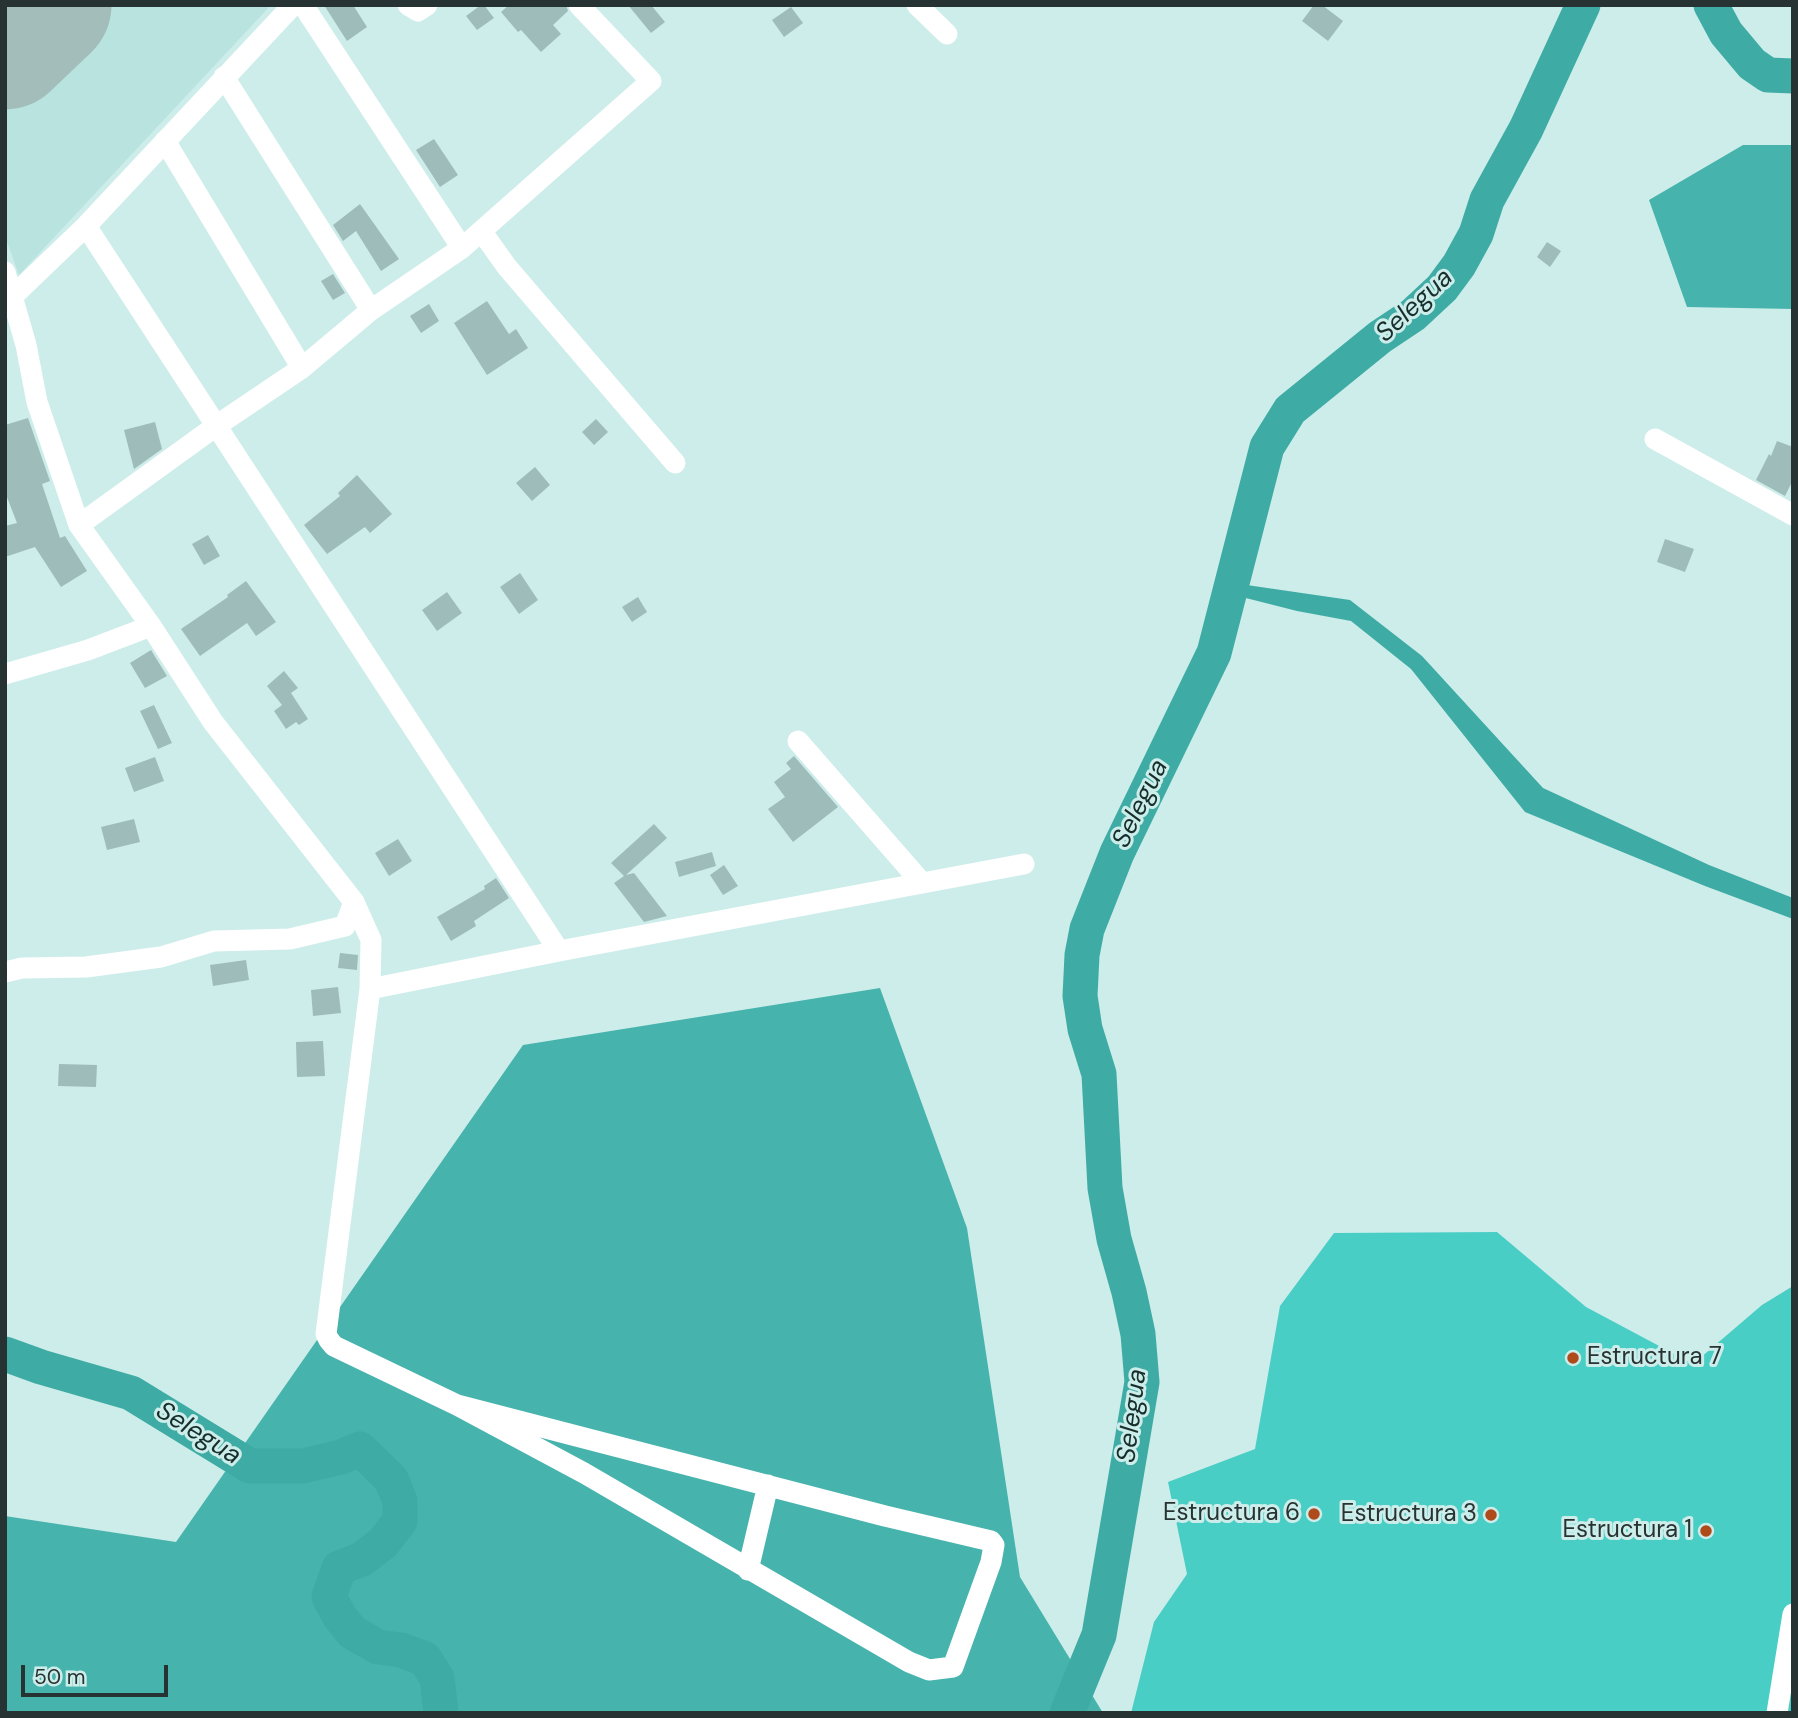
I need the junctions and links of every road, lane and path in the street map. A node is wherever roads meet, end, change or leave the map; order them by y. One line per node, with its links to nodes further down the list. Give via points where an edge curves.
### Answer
1 (293, 5): 8 (street)
2 (303, 5): 12 (street)
3 (408, 5): 4 (street, via 418,11)
4 (427, 5)
5 (579, 5): 11 (street, via 652,81)
6 (916, 5): 7 (street)
7 (947, 34)
8 (223, 77): 9 (street); 15 (street)
9 (165, 141): 10 (street); 17 (street)
10 (86, 226): 14 (street); 18 (street)
11 (482, 232): 12 (street); 20 (street)
12 (462, 248): 15 (street)
13 (5, 272): 14 (street)
14 (13, 296): 16 (street)
15 (371, 310): 17 (street)
16 (12, 321): 22 (street, via 26,345 37,402)
17 (302, 368): 18 (street)
18 (216, 426): 22 (street); 29 (street)
19 (1655, 439): 21 (street)
20 (675, 463)
21 (1793, 514)
22 (79, 526): 23 (street)
23 (151, 626): 24 (street); 28 (street, via 213,722)
24 (5, 674)
25 (798, 741): 27 (street)
26 (1024, 864): 27 (street)
27 (922, 883): 29 (street)
28 (354, 902): 30 (street, via 345,926 290,939 214,941 161,957); 31 (street, via 371,940)
29 (559, 951): 31 (street)
30 (5, 972)
31 (370, 989): 32 (street, via 326,1334 334,1346)
32 (457, 1405): 33 (street); 34 (street)
33 (768, 1485): 34 (street); 34 (street, via 990,1541 994,1545 991,1562 953,1667 941,1670 909,1662)
34 (748, 1570)
35 (1793, 1614): 36 (street)
36 (1777, 1713)

